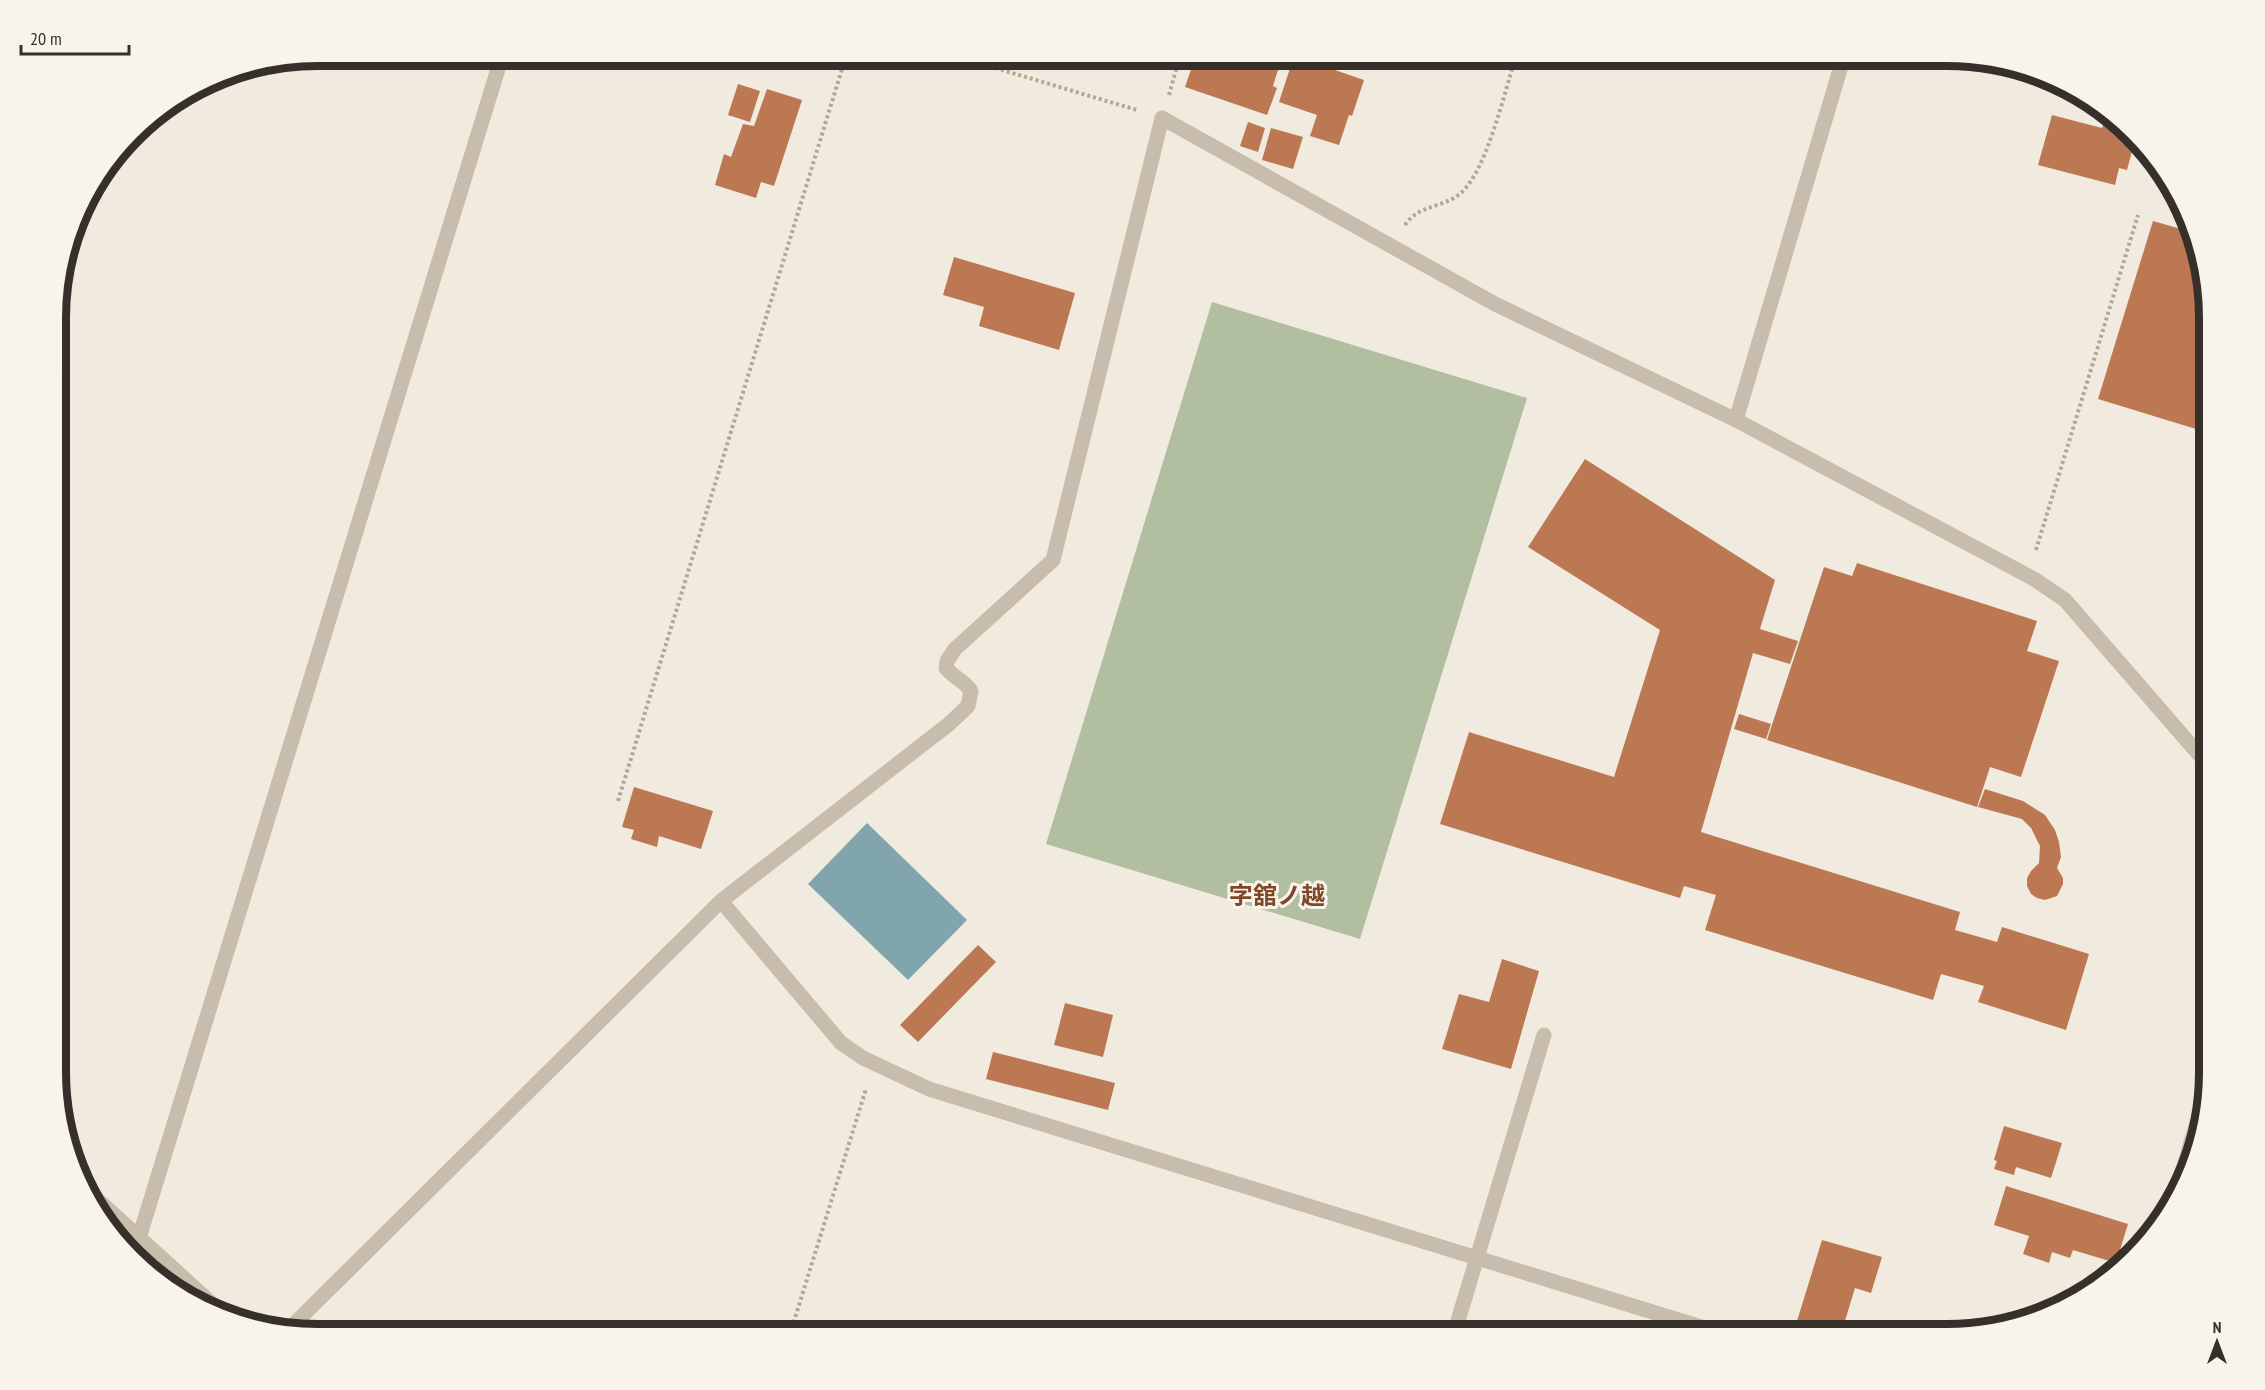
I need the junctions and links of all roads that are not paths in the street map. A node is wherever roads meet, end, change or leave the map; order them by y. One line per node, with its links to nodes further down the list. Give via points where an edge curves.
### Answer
1 (499, 66): 8 (street)
2 (1841, 66): 3 (street)
3 (1736, 420): 4 (street, via 2028,575 2065,600); 5 (street, via 1495,304 1162,118 1053,560 955,649 947,661 946,668 971,691 968,706)
4 (2199, 754)
5 (721, 901): 9 (street, via 841,1043 873,1063 929,1089); 11 (street)
6 (1544, 1035): 9 (street)
7 (105, 1206): 8 (street)
8 (139, 1238): 10 (street)
9 (1478, 1259): 12 (street); 13 (street)
10 (205, 1297)
11 (295, 1323)
12 (1457, 1324)
13 (1691, 1324)

